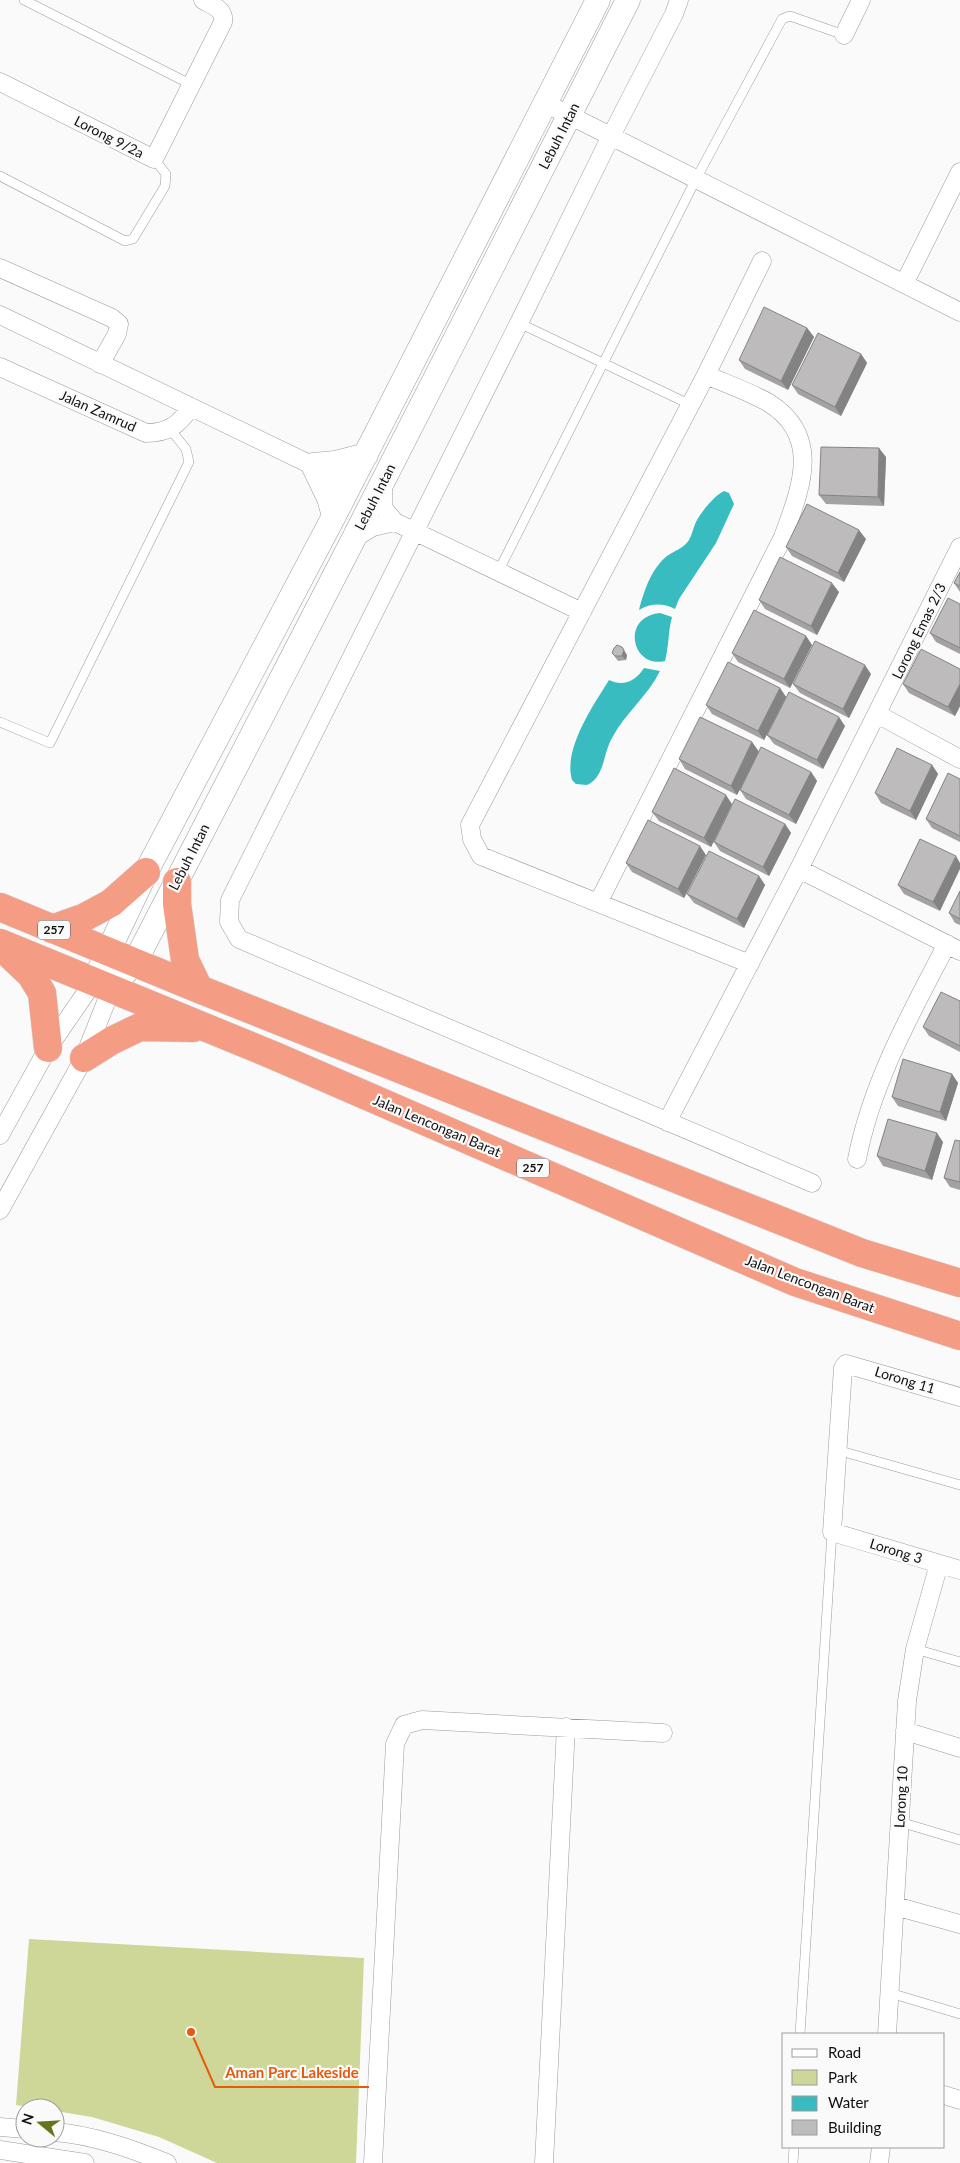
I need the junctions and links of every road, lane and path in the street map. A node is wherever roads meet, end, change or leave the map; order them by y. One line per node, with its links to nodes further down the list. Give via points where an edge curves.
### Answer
1 (24, 0): 9 (lane)
2 (203, 0): 9 (street, Lorong 9/2a, via 219,8 223,22)
3 (598, 0): 10 (main road, Lebuh Intan)
4 (628, 0): 11 (main road, Lebuh Intan)
5 (679, 0): 12 (street)
6 (862, 0): 7 (street)
7 (844, 35): 16 (lane, via 790,16 782,19)
8 (0, 82): 13 (street, Lorong 9/2a)
9 (192, 85): 13 (street, Lorong 9/2a)
10 (545, 102): 11 (street); 30 (main road, Lebuh Intan)
11 (570, 114): 12 (street); 32 (main road, Lebuh Intan)
12 (611, 136): 16 (street); 22 (street)
13 (154, 159): 15 (lane, via 166,174 165,186 129,241)
14 (960, 172): 19 (street)
15 (0, 176)
16 (696, 179): 19 (street); 23 (lane)
17 (762, 261): 26 (street)
18 (0, 268): 24 (street, via 119,324)
19 (904, 284): 20 (street)
20 (960, 312)
21 (0, 315): 24 (street)
22 (520, 323): 23 (lane); 36 (street)
23 (604, 363): 27 (lane); 39 (lane)
24 (100, 364): 28 (street)
25 (0, 367): 29 (street, Jalan Zamrud, via 146,433)
26 (706, 375): 27 (street); 47 (street, via 770,404 798,432 803,457 801,488 783,537)
27 (691, 405): 40 (street)
28 (190, 407): 29 (street, via 184,418); 31 (street)
29 (170, 429): 42 (lane, via 186,449 190,462 50,743)
30 (366, 455): 31 (main road); 33 (main road, Lebuh Intan)
31 (313, 465): 33 (street); 34 (main road)
32 (383, 482): 35 (street, via 383,508); 37 (main road, Lebuh Intan)
33 (351, 484): 34 (main road, Lebuh Intan)
34 (334, 516): 45 (main road, Lebuh Intan)
35 (395, 522): 36 (street); 37 (street, via 373,527)
36 (415, 532): 39 (street); 60 (street, via 230,900 229,922 238,939)
37 (354, 538): 46 (main road, Lebuh Intan)
38 (960, 548): 41 (street, Lorong Emas 2/3)
39 (498, 572): 40 (street)
40 (582, 612): 47 (street, via 470,825 472,839 481,856)
41 (877, 714): 43 (street); 44 (street, Lorong Emas 2/3)
42 (0, 722)
43 (960, 759)
44 (799, 869): 51 (street); 54 (street, Lorong Emas 2/3)
45 (146, 872): 49 (highway, via 106,907); 52 (main road, Lebuh Intan)
46 (177, 882): 53 (main road, Lebuh Intan); 56 (highway, via 185,960)
47 (598, 902): 54 (street)
48 (0, 907): 49 (highway, 257)
49 (52, 929): 52 (highway, 257)
50 (0, 944): 55 (highway, Jalan Lencongan Barat / 257); 58 (highway, via 31,975 42,993)
51 (953, 948): 62 (street, via 900,1035 864,1126)
52 (108, 952): 53 (highway, 257); 55 (main road, Lebuh Intan)
53 (135, 962): 55 (main road, Lebuh Intan); 56 (highway, 257)
54 (750, 964): 60 (street, Lorong Emas 2/3)
55 (103, 984): 57 (highway, Jalan Lencongan Barat / 257); 58 (street); 59 (street)
56 (199, 989): 65 (highway, 257, via 862,1254)
57 (212, 1029): 59 (highway, via 140,1027); 66 (highway, Jalan Lencongan Barat / 257, via 795,1282)
58 (48, 1048): 61 (street)
59 (84, 1058): 64 (street)
60 (667, 1122): 63 (street)
61 (0, 1135)
62 (857, 1159)
63 (812, 1183)
64 (0, 1210)
65 (960, 1283)
66 (960, 1336)
67 (960, 1396): 68 (street, Lorong 11, via 846,1364 843,1368)
68 (837, 1450): 69 (lane); 70 (street)
69 (960, 1485)
70 (832, 1532): 71 (street, Lorong 3); 85 (lane)
71 (939, 1564): 72 (street, Lorong 3); 73 (street, Lorong 10)
72 (960, 1570)
73 (915, 1649): 74 (lane); 76 (street, Lorong 10)
74 (960, 1662)
75 (566, 1728): 77 (street); 97 (street, via 422,1720 404,1725 395,1744); 98 (street)
76 (905, 1731): 78 (street); 79 (street, Lorong 10)
77 (663, 1733)
78 (960, 1748)
79 (900, 1822): 80 (lane); 81 (street, Lorong 10)
80 (960, 1840)
81 (895, 1906): 82 (street); 83 (street, Lorong 10)
82 (960, 1924)
83 (890, 1993): 84 (lane); 86 (street, Lorong 10)
84 (960, 2014)
85 (800, 2033)
86 (887, 2033)
87 (945, 2095): 88 (street)
88 (960, 2100)
89 (0, 2127): 90 (street)
90 (15, 2128)
91 (65, 2133): 96 (street, via 143,2153)
92 (794, 2148): 99 (lane)
93 (881, 2148): 100 (street)
94 (0, 2150): 95 (street)
95 (85, 2163)
96 (167, 2163)
97 (373, 2163)
98 (544, 2163)
99 (793, 2163)
100 (880, 2163)

